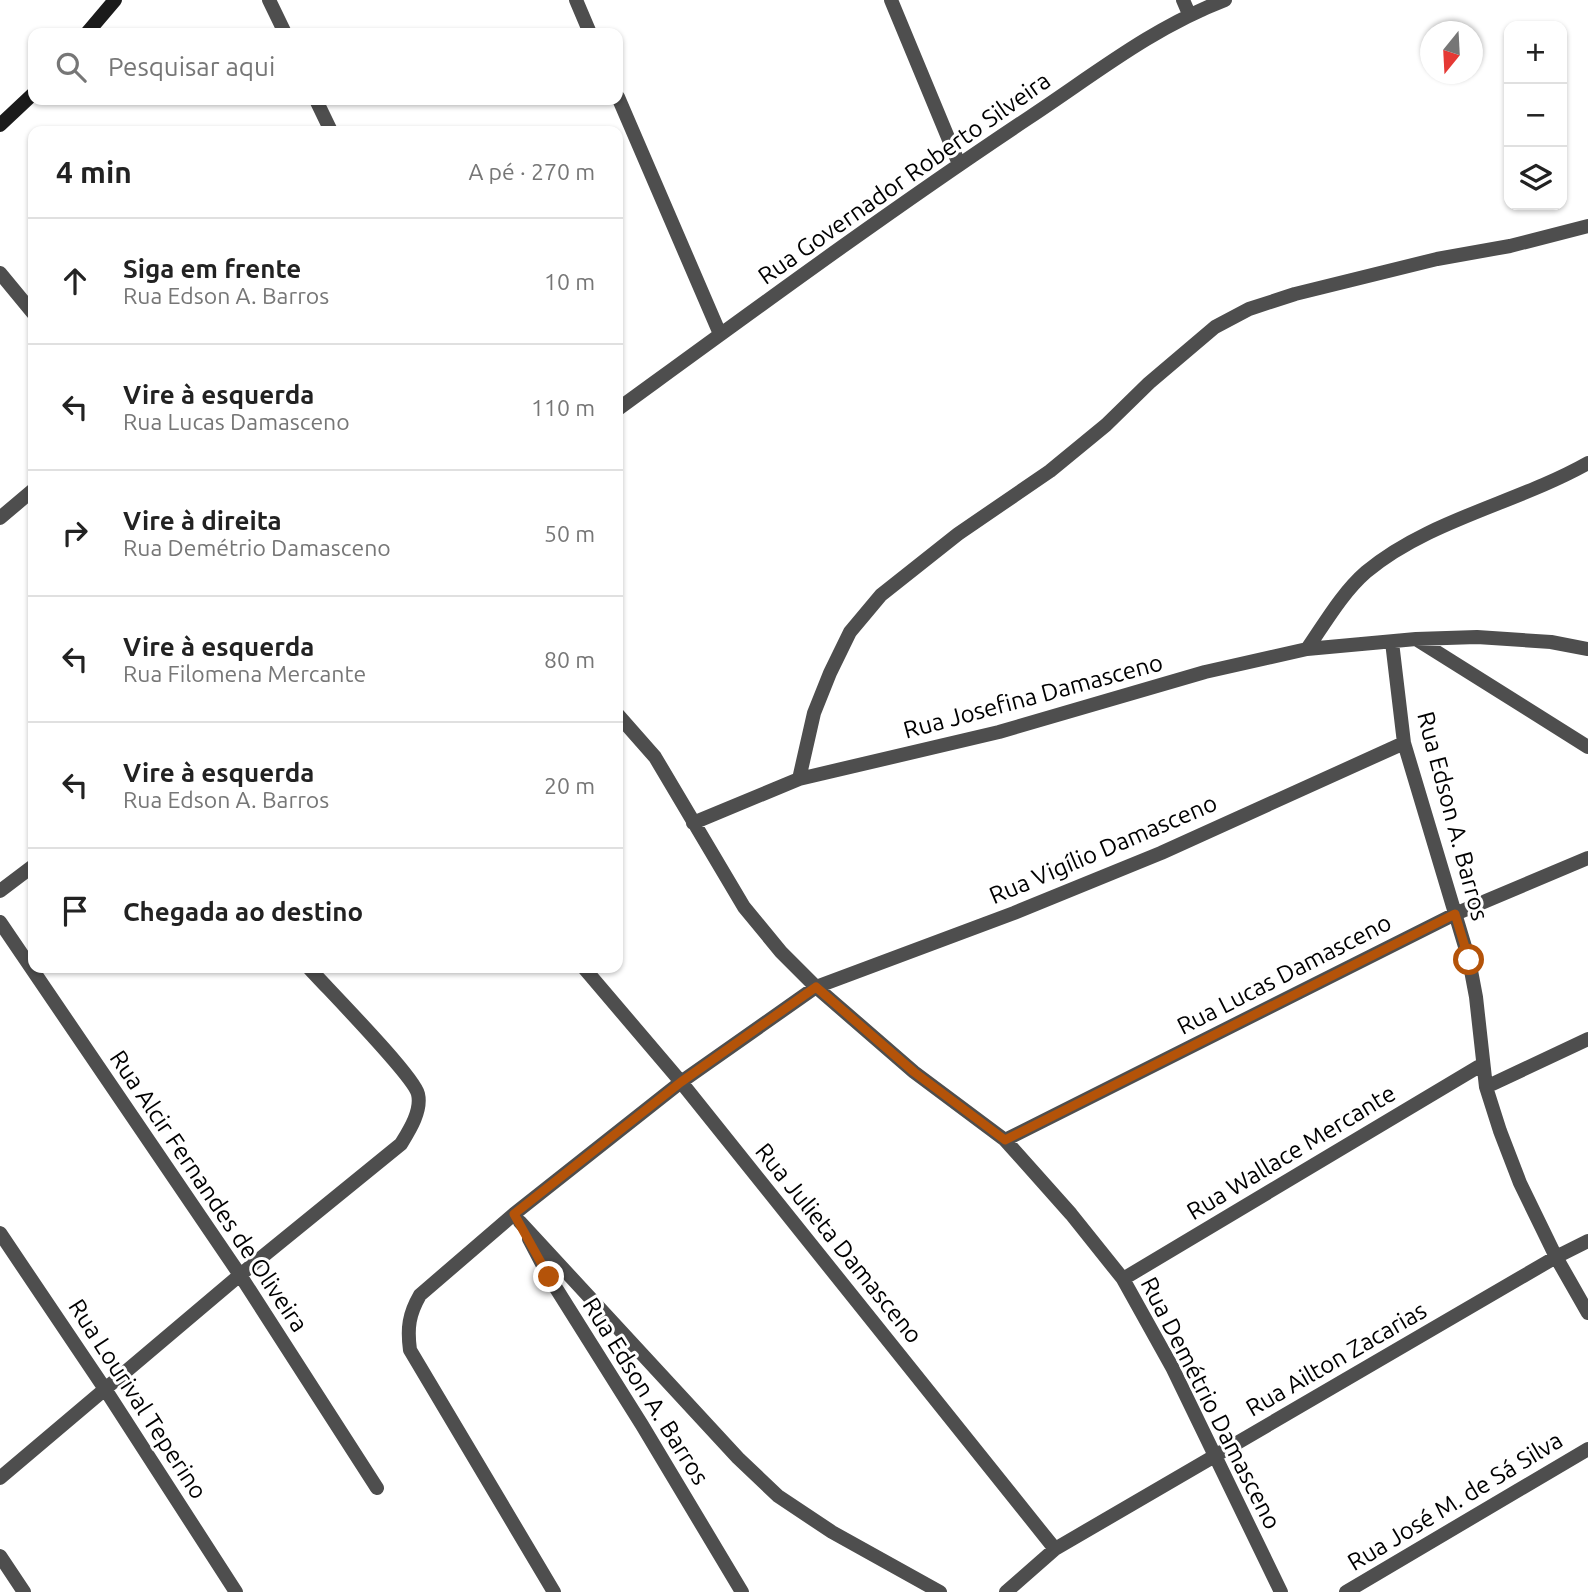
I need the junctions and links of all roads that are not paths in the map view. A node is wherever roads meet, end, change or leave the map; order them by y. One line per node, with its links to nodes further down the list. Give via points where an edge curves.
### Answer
1 (116, 0): 7 (street)
2 (269, 0): 8 (street)
3 (576, 0): 9 (street)
4 (891, 0): 15 (street)
5 (1225, 0): 6 (street, Rua Governador Roberto Silveira)
6 (1186, 7): 15 (street, Rua Governador Roberto Silveira)
7 (92, 28)
8 (283, 28)
9 (588, 28)
10 (28, 99): 13 (street)
11 (318, 105): 14 (street)
12 (621, 105): 19 (street)
13 (0, 125)
14 (329, 126)
15 (960, 164): 19 (street, Rua Governador Roberto Silveira)
16 (1588, 226): 31 (street, via 1295,294 1249,309 1215,327 1050,471 958,534 881,595 849,632 830,673 814,713)
17 (0, 273): 18 (street)
18 (28, 307)
19 (720, 334): 20 (street, Rua Governador Roberto Silveira)
20 (623, 405)
21 (1588, 463): 26 (street, via 1398,548 1364,574)
22 (28, 494): 23 (street)
23 (0, 518)
24 (1416, 639): 25 (street, Rua Josefina Damasceno); 27 (street, Rua Josefina Damasceno, via 1477,637); 30 (street)
25 (1392, 642): 26 (street, Rua Josefina Damasceno); 29 (street, Rua Edson A. Barros)
26 (1307, 649): 31 (street, Rua Josefina Damasceno, via 1205,672 999,732)
27 (1588, 649)
28 (623, 721): 32 (street, Rua Demétrio Damasceno, via 655,757)
29 (1404, 743): 36 (street, Rua Edson A. Barros); 42 (street, Rua Vigílio Damasceno, via 1161,853)
30 (1588, 747)
31 (799, 779): 32 (street, Rua Josefina Damasceno)
32 (693, 823): 42 (street, Rua Demétrio Damasceno, via 744,907)
33 (1588, 858): 36 (street, Rua Lucas Damasceno)
34 (28, 870): 35 (street)
35 (0, 891)
36 (1455, 914): 44 (street, Rua Edson A. Barros, via 1476,997); 47 (street, Rua Lucas Damasceno)
37 (0, 922): 38 (street, Rua Alcir Fernandes de Oliveira)
38 (28, 963)
39 (35, 973): 52 (street, Rua Alcir Fernandes de Oliveira)
40 (314, 973): 52 (street, via 404,1073 418,1094 415,1121 401,1144)
41 (588, 973): 45 (street, Rua Julieta Damasceno)
42 (816, 987): 45 (street, Rua Vigílio Damasceno); 47 (street, Rua Demétrio Damasceno, via 914,1072)
43 (1588, 1039): 46 (street)
44 (1483, 1065): 46 (street, Rua Edson A. Barros); 53 (street, Rua Wallace Mercante)
45 (681, 1082): 48 (street, Rua Vigílio Damasceno); 60 (street, Rua Julieta Damasceno)
46 (1486, 1087): 51 (street, Rua Edson A. Barros, via 1520,1182)
47 (1005, 1140): 53 (street, Rua Demétrio Damasceno)
48 (517, 1218): 64 (street, Rua Vigílio Damasceno, via 420,1294 407,1331 410,1350); 65 (street, Rua Edson A. Barros); 66 (street, via 778,1496)
49 (0, 1233): 55 (street, Rua Lourival Teperino)
50 (1588, 1241): 51 (street, Rua Ailton Zacarias)
51 (1556, 1257): 54 (street, Rua Edson A. Barros); 57 (street, Rua Ailton Zacarias)
52 (240, 1275): 55 (street); 59 (street, Rua Alcir Fernandes de Oliveira)
53 (1123, 1279): 57 (street, Rua Demétrio Damasceno)
54 (1588, 1313)
55 (105, 1389): 58 (street); 63 (street, Rua Lourival Teperino)
56 (1588, 1449): 69 (street, Rua José M. de Sá Silva)
57 (1214, 1455): 60 (street, Rua Ailton Zacarias); 68 (street, Rua Demétrio Damasceno)
58 (0, 1478)
59 (377, 1488)
60 (1055, 1549): 67 (street, Rua Ailton Zacarias)
61 (0, 1556): 62 (street)
62 (24, 1592)
63 (236, 1592)
64 (554, 1592)
65 (742, 1592)
66 (940, 1592)
67 (1006, 1592)
68 (1281, 1592)
69 (1346, 1592)

